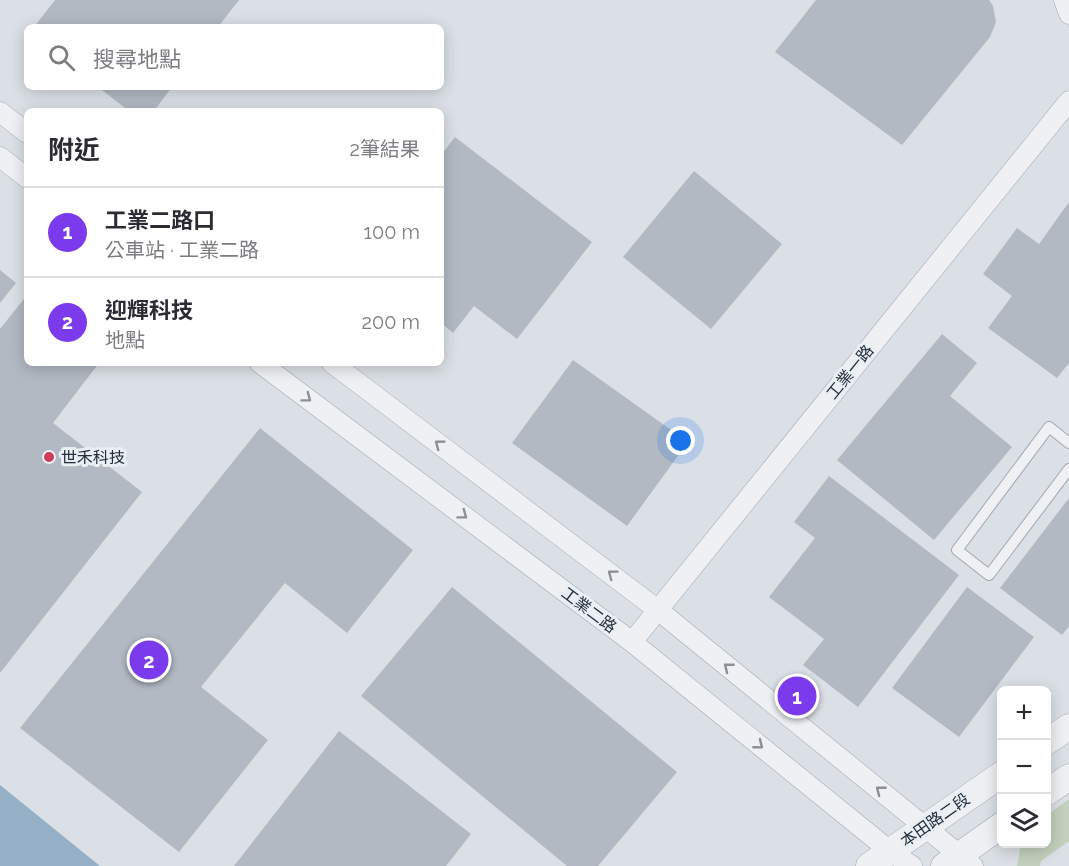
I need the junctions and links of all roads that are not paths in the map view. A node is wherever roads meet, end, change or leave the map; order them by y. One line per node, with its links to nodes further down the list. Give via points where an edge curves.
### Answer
1 (1064, 0): 2 (street)
2 (1069, 14)
3 (1069, 102): 12 (street, 工業一路)
4 (0, 112): 5 (street)
5 (24, 131)
6 (0, 157): 7 (street)
7 (24, 176)
8 (264, 366): 13 (street, 工業二路, one-way to 13)
9 (336, 366): 12 (street, one-way to 9)
10 (1069, 443): 11 (lane, via 1049,428 957,550 989,575)
11 (1069, 469)
12 (658, 610): 13 (street, 工業一路); 19 (street, one-way to 12)
13 (632, 642): 21 (street, 工業二路, one-way to 21)
14 (1069, 727): 15 (street)
15 (1050, 740)
16 (997, 777): 19 (street, 本田路二段)
17 (1069, 777): 18 (street)
18 (1051, 790)
19 (926, 826): 21 (street, 本田路二段); 22 (street)
20 (997, 829): 22 (street)
21 (890, 851): 23 (street, 本田路二段); 24 (street, 工業二路)
22 (959, 862)
23 (869, 866)
24 (912, 866)

